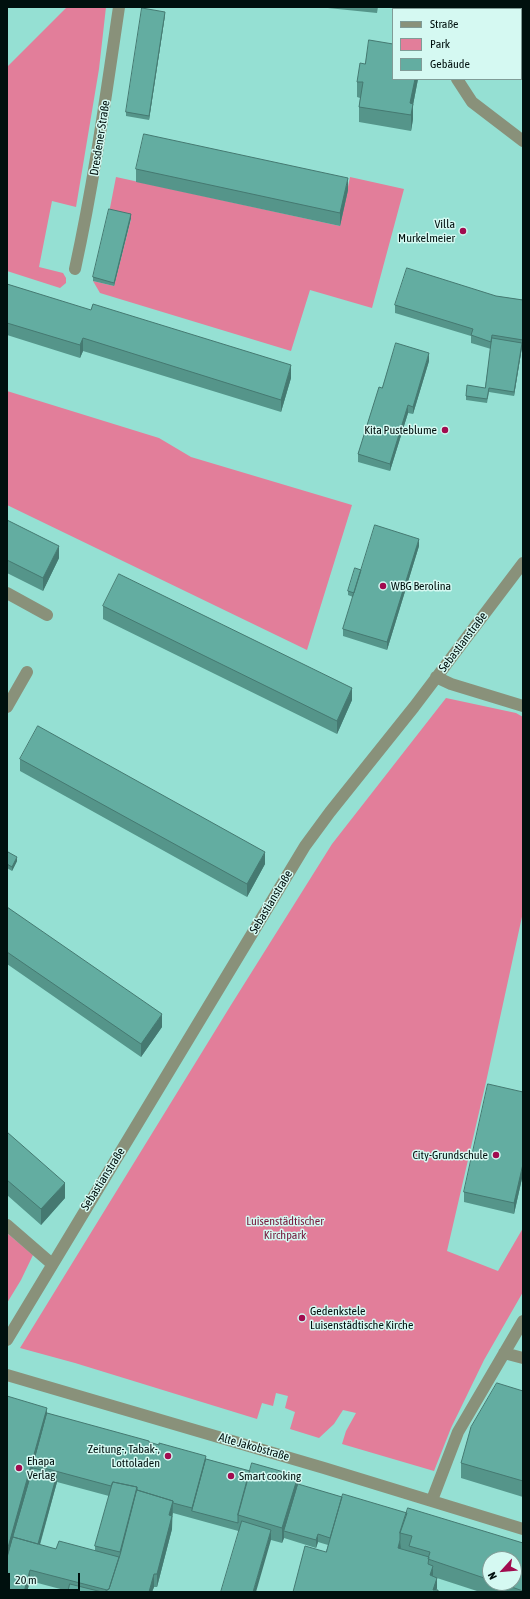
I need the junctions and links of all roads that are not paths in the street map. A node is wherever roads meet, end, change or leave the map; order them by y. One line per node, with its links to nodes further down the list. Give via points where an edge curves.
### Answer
1 (119, 7): 4 (street, Dresdener Straße, via 99,145)
2 (458, 80): 3 (street, via 472,102)
3 (523, 141)
4 (75, 269)
5 (523, 563): 9 (street, Sebastianstraße)
6 (7, 593): 7 (street)
7 (47, 615)
8 (28, 672): 11 (street)
9 (436, 677): 10 (street); 13 (street, Sebastianstraße, via 305,846)
10 (523, 706)
11 (7, 707)
12 (7, 1226): 13 (street)
13 (52, 1264): 15 (street, Sebastianstraße)
14 (523, 1321): 16 (street)
15 (7, 1340)
16 (504, 1353): 17 (street); 19 (street, via 458,1432)
17 (523, 1358)
18 (7, 1375): 19 (street, Alte Jakobstraße)
19 (432, 1500): 20 (street, Alte Jakobstraße)
20 (523, 1529)

